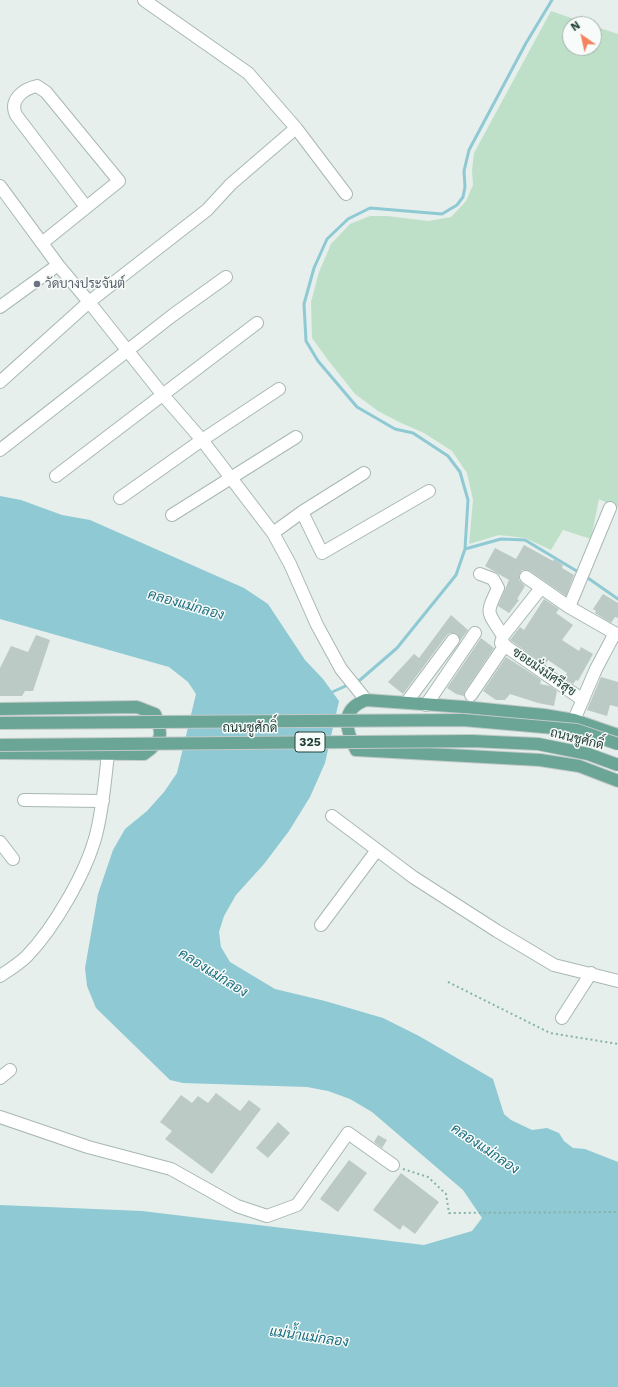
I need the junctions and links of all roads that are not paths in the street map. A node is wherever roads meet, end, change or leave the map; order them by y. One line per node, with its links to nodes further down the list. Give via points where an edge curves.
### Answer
1 (144, 0): 2 (street, via 248,73)
2 (296, 128): 4 (street); 9 (street, via 231,184 207,210)
3 (0, 186): 6 (street)
4 (346, 194)
5 (86, 207): 5 (street, via 16,115 16,99 30,88 37,86 46,92 119,181); 6 (street)
6 (42, 243): 7 (street)
7 (58, 266): 9 (street); 10 (street)
8 (226, 277): 12 (street)
9 (89, 302): 12 (street); 13 (street)
10 (0, 306)
11 (257, 323): 15 (street)
12 (126, 351): 15 (street); 18 (street)
13 (0, 382)
14 (279, 389): 17 (street)
15 (162, 394): 17 (street); 20 (street)
16 (296, 437): 21 (street)
17 (202, 440): 21 (street); 23 (street)
18 (0, 450)
19 (364, 473): 25 (street)
20 (56, 476)
21 (231, 478): 26 (street); 27 (street)
22 (429, 491): 25 (street, via 322,553)
23 (120, 498)
24 (610, 508): 31 (street)
25 (302, 512): 27 (street)
26 (172, 515)
27 (273, 534): 37 (street, via 341,669)
28 (480, 574): 35 (street, via 493,579 498,588 488,610)
29 (526, 577): 30 (street, ซอยมั่งมีศรีสุข)
30 (541, 588): 31 (street, ซอยมั่งมีศรีสุข); 35 (street, ซอยมั่งมีศรีสุข)
31 (569, 606): 33 (street, ซอยมั่งมีศรีสุข)
32 (475, 633): 40 (street)
33 (616, 634): 38 (street, ซอยมั่งมีศรีสุข, via 596,669)
34 (453, 640): 39 (street)
35 (504, 640): 36 (street); 38 (street, ซอยมั่งมีศรีสุข)
36 (471, 695)
37 (362, 696): 39 (main road); 49 (main road, via 349,715 347,731 356,750 540,760 579,766)
38 (583, 700): 42 (street, ซอยมั่งมีศรีสุข)
39 (406, 703): 40 (main road)
40 (426, 705): 42 (main road, via 472,707)
41 (0, 709): 47 (main road, via 137,707 155,714 161,730 156,746 144,754)
42 (574, 720): 44 (main road)
43 (0, 723): 45 (main road, ถนนชูศักดิ์ / 325, bridge, via 464,720 577,730)
44 (618, 735)
45 (618, 744)
46 (1, 752): 47 (main road); 48 (main road, ถนนชูศักดิ์ / 325, bridge, via 472,741 538,744 588,754)
47 (108, 754): 51 (street)
48 (618, 765)
49 (618, 781)
50 (24, 800): 51 (street)
51 (103, 801): 58 (street, via 96,836 80,875 57,918 26,956)
52 (332, 816): 54 (street)
53 (0, 842): 55 (street)
54 (377, 850): 56 (street); 57 (street, via 413,877 554,965)
55 (12, 859)
56 (321, 925)
57 (591, 973): 59 (street); 60 (street)
58 (0, 976)
59 (618, 981)
60 (562, 1018)
61 (10, 1070): 62 (street)
62 (0, 1078)
63 (0, 1117): 64 (street, via 88,1147 171,1169 237,1206 267,1216 297,1204 348,1133)
64 (393, 1165)

